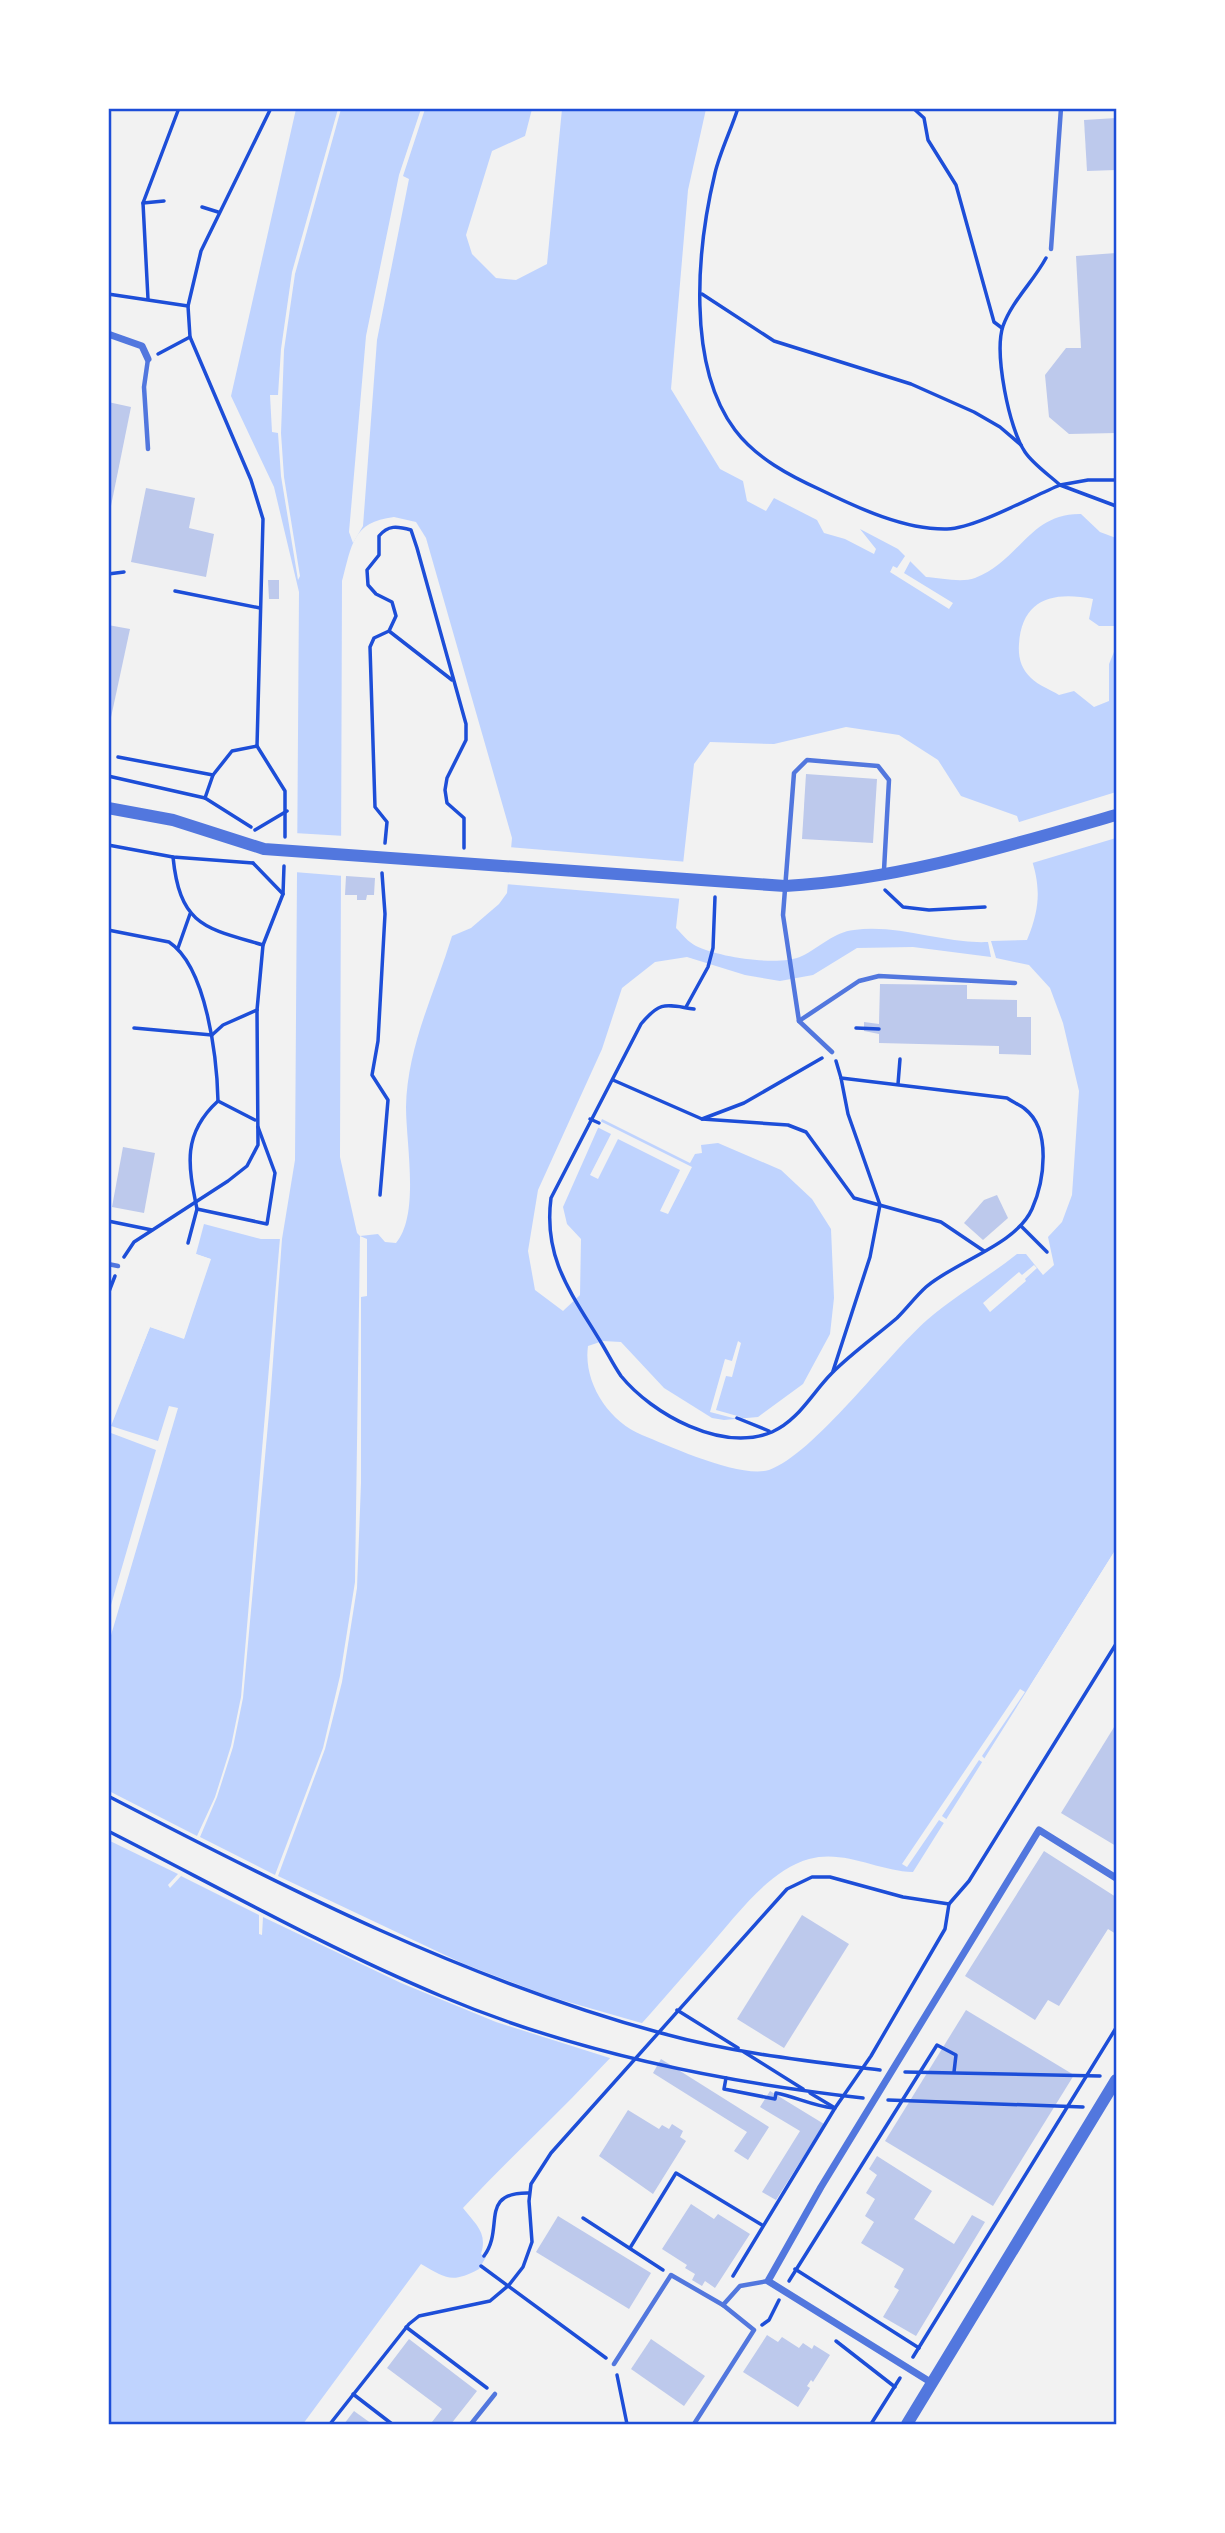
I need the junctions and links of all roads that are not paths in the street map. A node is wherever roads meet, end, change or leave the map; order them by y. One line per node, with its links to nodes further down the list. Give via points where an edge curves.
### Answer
1 (1061, 108): 2 (lane)
2 (1051, 249)
3 (108, 334): 4 (street, via 142,346)
4 (148, 359): 5 (lane, via 144,387)
5 (148, 449)
6 (110, 809): 9 (street, via 173,820 264,849)
7 (1116, 815): 8 (street, via 1016,844)
8 (884, 873): 9 (street); 9 (lane, via 890,780 878,766 807,760 794,773)
9 (785, 886): 11 (lane, via 783,915)
10 (1015, 983): 11 (lane, via 879,976 859,981)
11 (799, 1021): 12 (lane)
12 (832, 1052)
13 (108, 1264): 14 (lane)
14 (118, 1266)
15 (1116, 1878): 17 (street, via 1039,1830)
16 (1111, 2078): 20 (street)
17 (768, 2281): 18 (lane, via 740,2286); 20 (street)
18 (720, 2304): 19 (lane, via 671,2275); 23 (lane, via 754,2329)
19 (614, 2364)
20 (932, 2384): 24 (street)
21 (495, 2394): 22 (lane)
22 (471, 2424)
23 (694, 2424)
24 (907, 2424)

